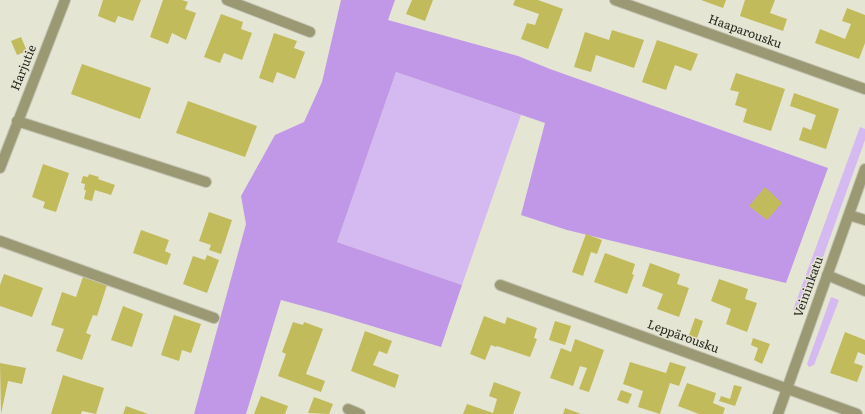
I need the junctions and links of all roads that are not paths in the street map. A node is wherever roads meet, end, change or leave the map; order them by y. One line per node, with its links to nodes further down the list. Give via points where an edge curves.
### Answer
1 (65, 0): 6 (street, Harjutie)
2 (227, 0): 4 (street)
3 (615, 0): 5 (street, Haaparousku)
4 (310, 32)
5 (865, 88)
6 (17, 121): 7 (street, Harjutie); 9 (street)
7 (0, 168)
8 (865, 169): 10 (street, Veininkatu)
9 (206, 182)
10 (849, 215): 11 (street); 13 (street, Veininkatu)
11 (865, 220)
12 (0, 241): 16 (street)
13 (827, 275): 15 (street); 17 (street, Veininkatu)
14 (500, 285): 17 (street, Leppärousku)
15 (865, 290)
16 (214, 318)
17 (786, 390): 20 (street, Veininkatu); 21 (street, Leppärousku)
18 (348, 409): 19 (street)
19 (360, 414)
20 (778, 414)
21 (857, 414)

